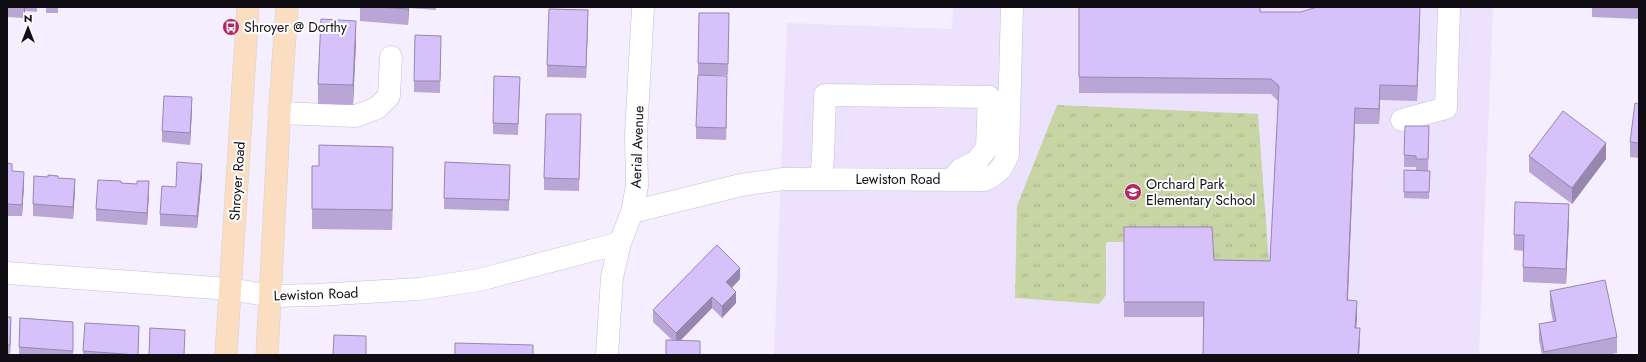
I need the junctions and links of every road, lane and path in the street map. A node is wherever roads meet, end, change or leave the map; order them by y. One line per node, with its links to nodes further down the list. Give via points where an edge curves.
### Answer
1 (248, 7): 14 (main road, Shroyer Road)
2 (287, 7): 7 (main road)
3 (643, 7): 11 (street, Aerial Avenue, via 636,134 637,186)
4 (1012, 7): 10 (street, Lewiston Road, via 1008,154 1004,165 995,175 984,180)
5 (1449, 7): 8 (street, via 1446,108)
6 (391, 57): 7 (street, via 389,96 377,108 356,116)
7 (280, 113): 15 (main road)
8 (1402, 120)
9 (821, 179): 10 (street, Lewiston Road); 10 (street, via 825,95 989,97 987,148 977,161 961,169); 11 (street, Lewiston Road, via 741,185)
10 (952, 180)
11 (632, 212): 12 (street, Aerial Avenue)
12 (620, 243): 15 (street, Lewiston Road, via 479,280 419,289); 18 (street, Aerial Avenue, via 612,276)
13 (7, 273): 14 (street, Lewiston Road)
14 (230, 289): 15 (street, Lewiston Road); 16 (main road, Shroyer Road)
15 (271, 296): 17 (main road)
16 (226, 355)
17 (267, 355)
18 (607, 355)

